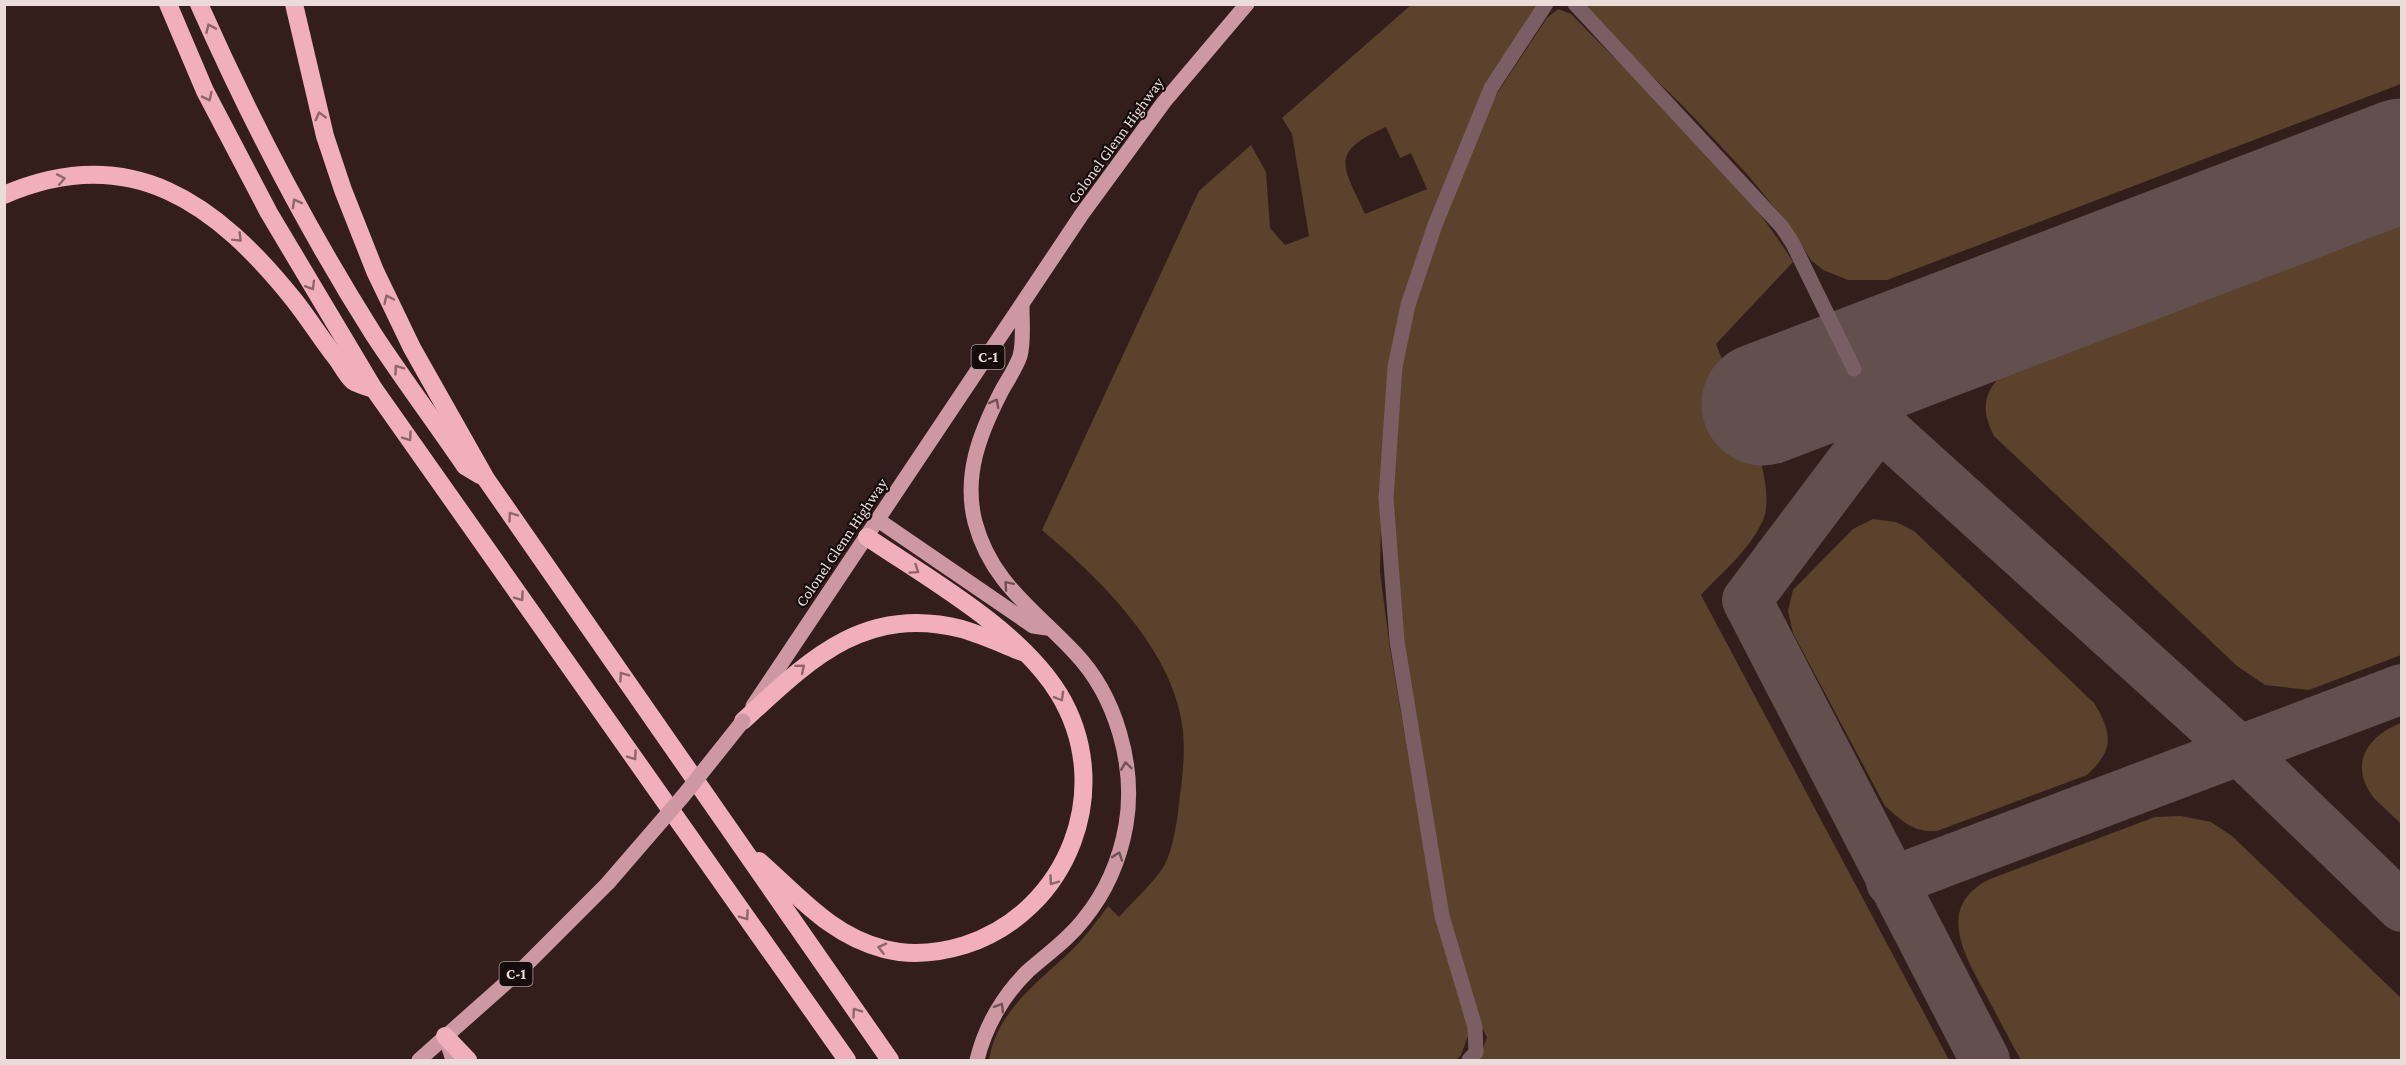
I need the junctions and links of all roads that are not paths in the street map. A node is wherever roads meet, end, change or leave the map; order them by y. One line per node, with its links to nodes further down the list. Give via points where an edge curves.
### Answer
1 (168, 4): 10 (highway, one-way to 10, via 205,91 269,213)
2 (200, 4): 11 (highway, one-way to 2, via 465,466 334,268 266,148)
3 (294, 4): 11 (highway, one-way to 3, via 412,348 375,271 325,136)
4 (1246, 4): 8 (main road, Colonel Glenn Highway / C-1, via 1157,111 1082,214)
5 (1546, 4): 25 (lane, via 1491,88 1435,225 1408,305 1395,367 1386,498 1396,641 1442,915 1475,1027 1476,1052)
6 (1575, 4): 9 (lane, via 1782,227)
7 (4, 195): 10 (highway, one-way to 10, via 36,184 90,176 137,181 182,196 237,237 294,300 352,380)
8 (1022, 306): 12 (main road, Colonel Glenn Highway / C-1); 14 (main road, one-way to 8, via 990,560 972,501 977,442 1020,356)
9 (1854, 369)
10 (374, 389): 22 (highway, one-way to 22)
11 (486, 479): 17 (highway, one-way to 11)
12 (878, 520): 13 (main road, Colonel Glenn Highway / C-1); 14 (main road, via 1033,626)
13 (867, 537): 15 (highway, one-way to 15, via 1006,632); 16 (main road, Colonel Glenn Highway / C-1)
14 (1047, 628): 24 (main road, one-way to 14, via 986,1031 1013,988 1070,935 1094,906 1113,870 1126,824 1126,761 1112,713 1088,667)
15 (1022, 652): 16 (highway, one-way to 15, via 822,651 885,625 945,626); 17 (highway, one-way to 17, via 1058,693 1070,715 1084,770 1083,809 1060,872 1033,904 1004,927 975,942 933,953 885,949 858,940 813,913)
16 (743, 721): 18 (main road, Colonel Glenn Highway / C-1, bridge, via 608,883 525,966)
17 (740, 845): 23 (highway, one-way to 17)
18 (445, 1036): 19 (main road, Colonel Glenn Highway / C-1); 20 (main road); 21 (highway)
19 (419, 1060)
20 (453, 1060)
21 (468, 1060)
22 (847, 1060)
23 (890, 1060)
24 (977, 1060)
25 (1469, 1060)

